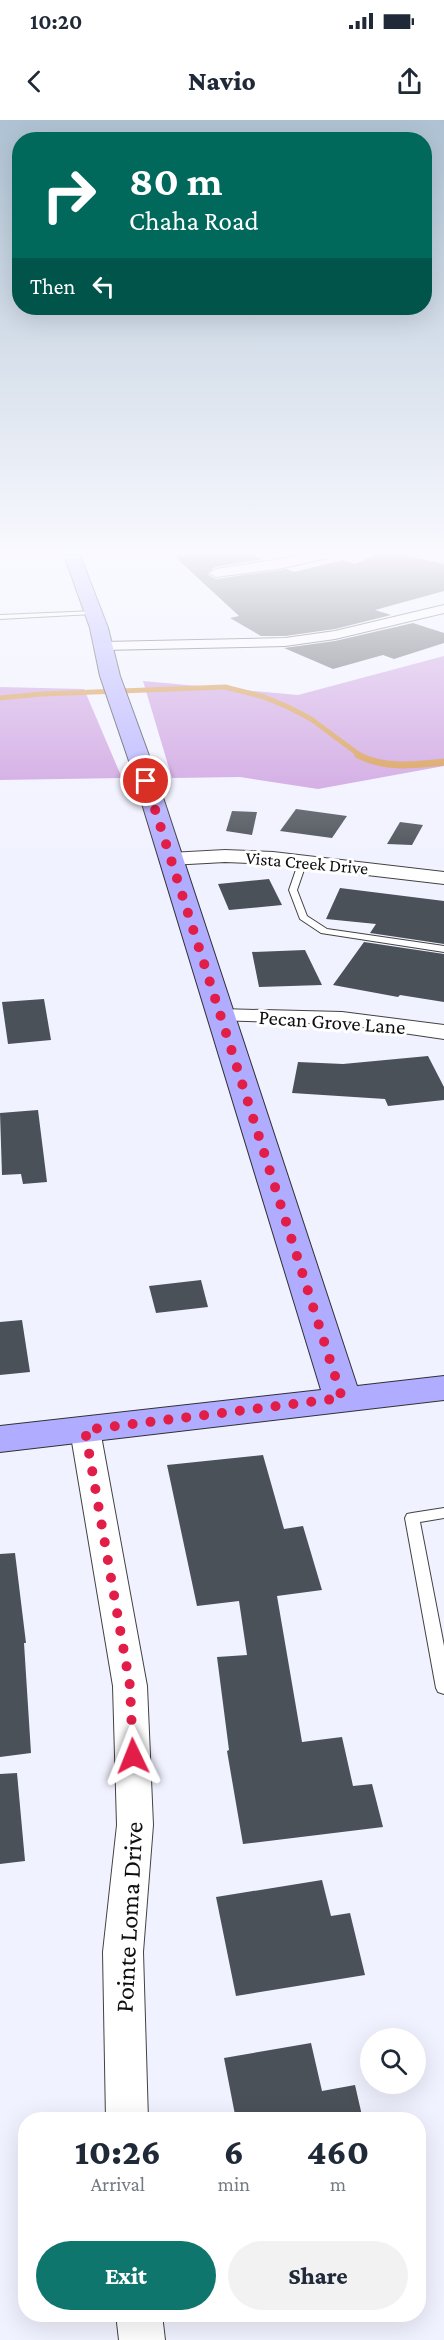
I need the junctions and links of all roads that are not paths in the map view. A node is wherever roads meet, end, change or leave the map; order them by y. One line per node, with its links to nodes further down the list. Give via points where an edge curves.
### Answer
1 (106, 659): 2 (street)
2 (170, 859): 3 (street, Vista Creek Drive, via 225,856); 6 (street)
3 (303, 861): 4 (street, Vista Creek Drive); 5 (lane, via 294,890 303,917 324,931)
4 (444, 878)
5 (444, 949)
6 (220, 1015): 7 (street, Pecan Grove Lane, via 342,1018); 9 (street)
7 (444, 1032)
8 (444, 1388): 9 (street)
9 (342, 1398): 10 (street)
10 (85, 1430): 11 (street); 14 (street, Pointe Loma Drive, via 130,1686 135,1826 123,1952)
11 (0, 1440)
12 (444, 1513): 13 (lane, via 412,1518)
13 (444, 1688)
14 (127, 2112)
15 (140, 2322): 16 (street)
16 (142, 2340)

